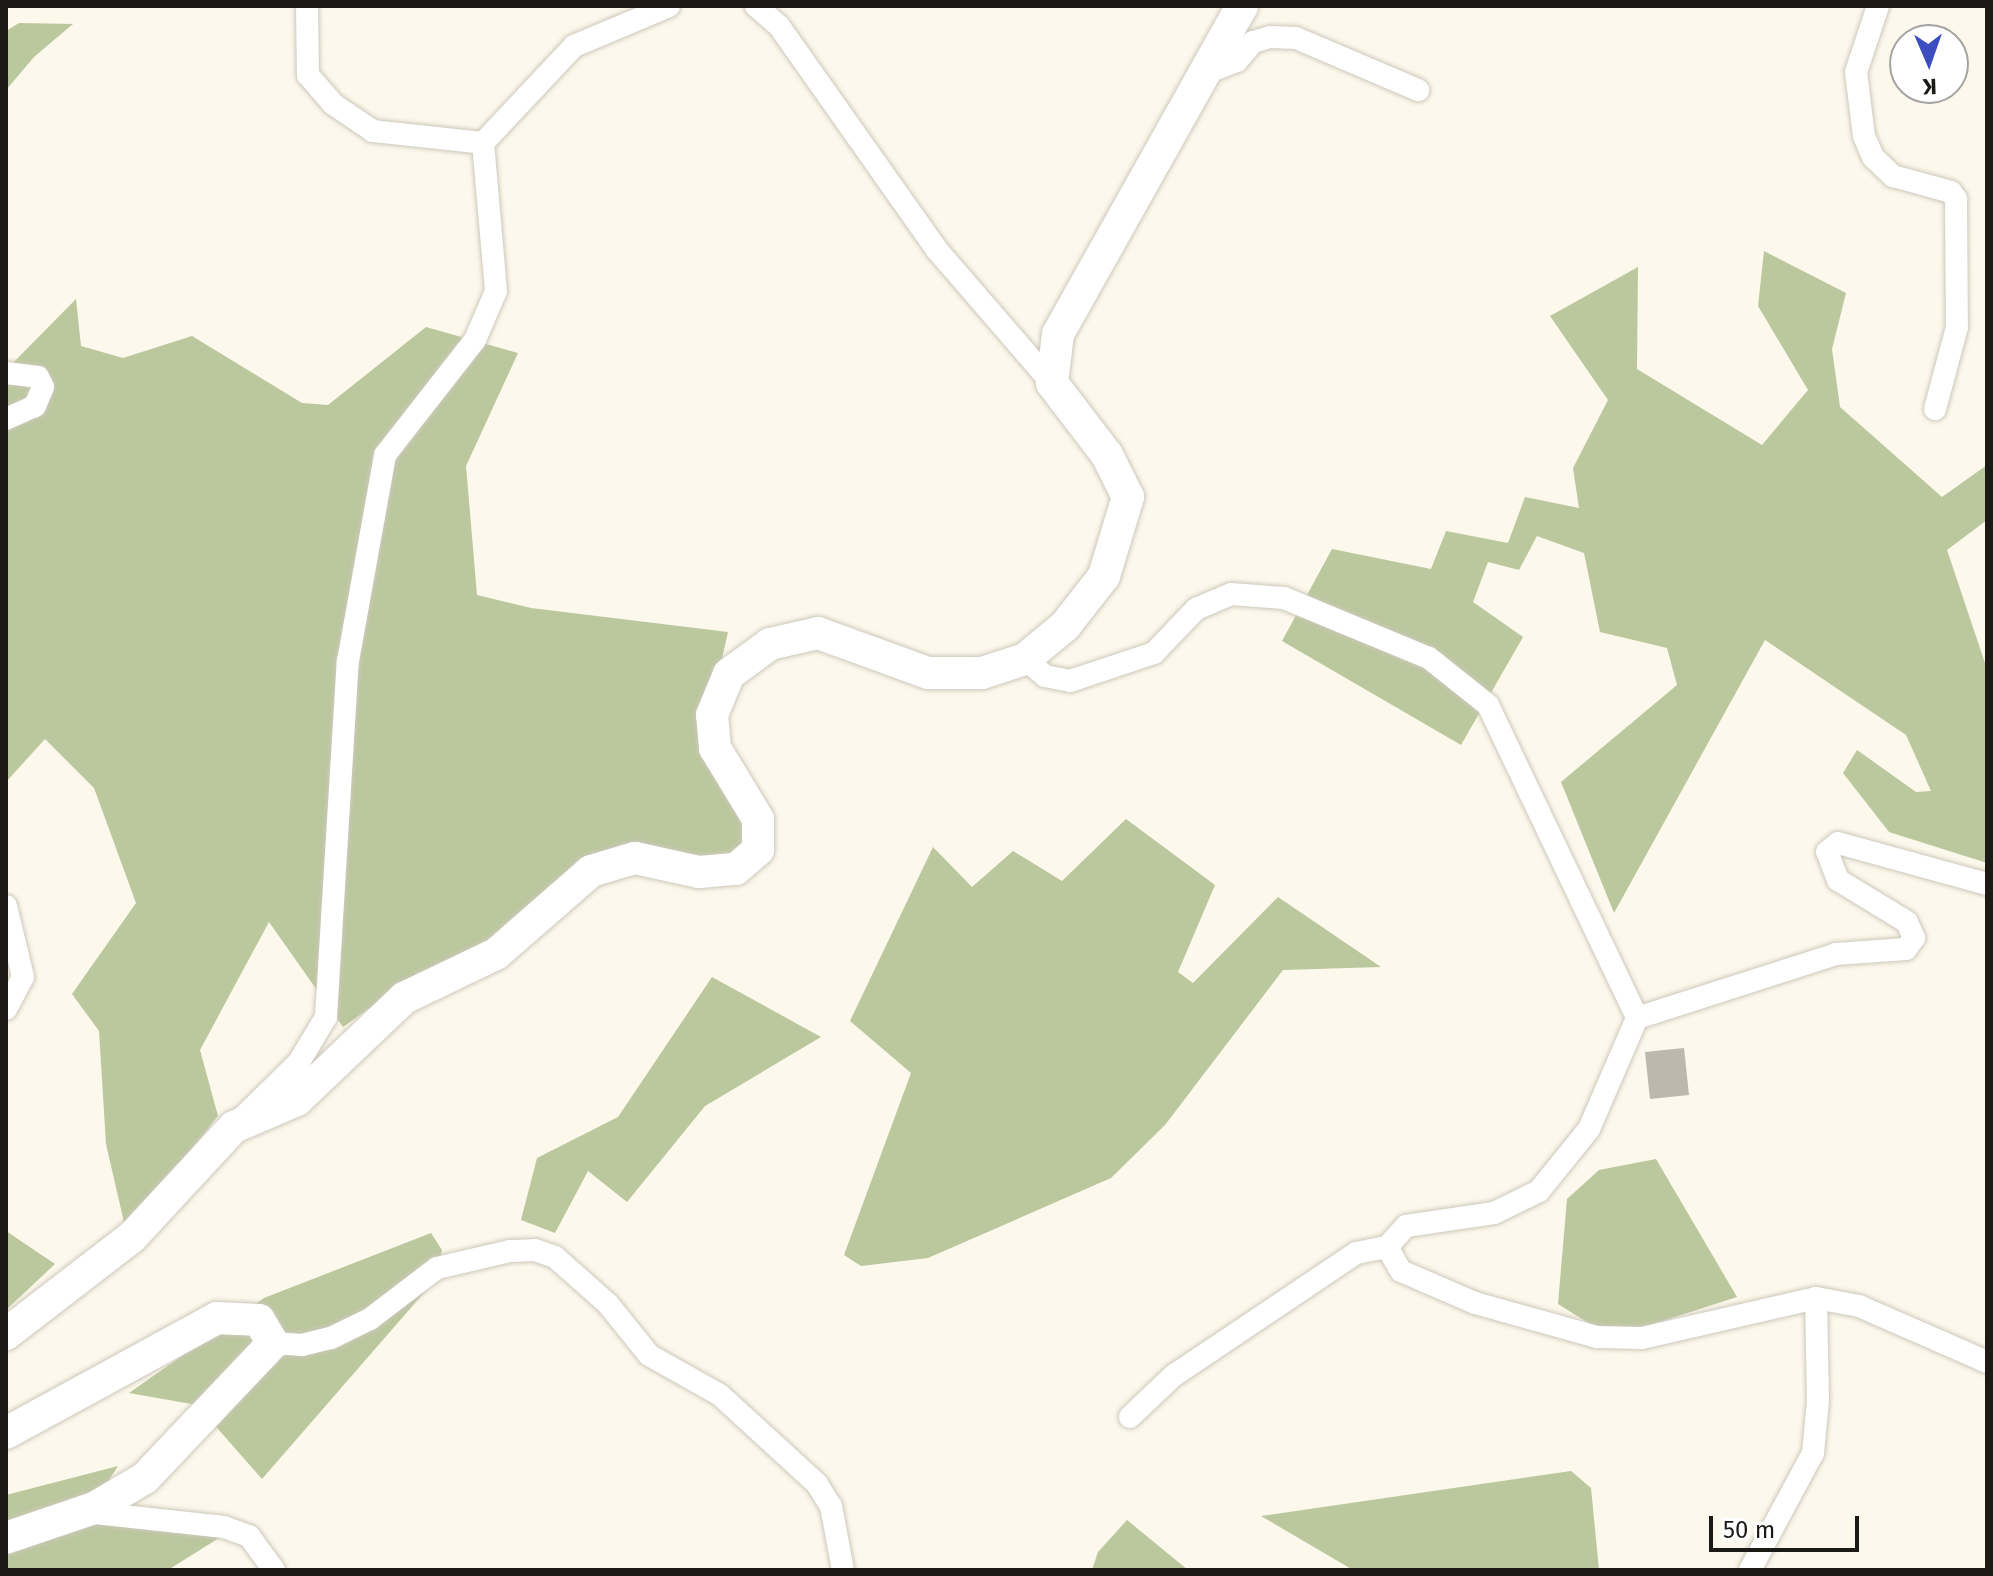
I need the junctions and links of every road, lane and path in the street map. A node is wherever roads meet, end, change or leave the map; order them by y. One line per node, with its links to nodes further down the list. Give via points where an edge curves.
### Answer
1 (307, 6): 8 (street, via 308,75 333,104 373,131)
2 (669, 6): 8 (street, via 574,46)
3 (756, 6): 10 (street, via 779,26 937,250)
4 (1242, 6): 6 (street, via 1226,42)
5 (1878, 6): 11 (street, via 1856,72 1864,136 1873,157 1893,176 1951,192 1956,199 1957,327)
6 (1203, 74): 7 (street, via 1237,61 1253,42 1296,38); 10 (street, via 1058,334)
7 (1418, 90)
8 (483, 143): 18 (street, via 496,291 475,340 385,455 348,661 326,1017 299,1062)
9 (6, 373): 12 (street, via 38,377 43,387 35,406)
10 (1052, 383): 13 (street, via 1107,455 1128,497 1104,576 1065,626)
11 (1935, 409)
12 (6, 419)
13 (1025, 659): 17 (street, via 1045,676 1070,681 1154,653 1196,609 1231,594 1284,598 1429,658 1488,705); 18 (street, via 982,673 928,673 818,633 770,644 729,674 712,715 715,748 758,819 758,850 736,869 699,872 635,858 591,871 496,954 404,998 297,1100)
14 (1987, 884): 17 (street, via 1838,843 1827,852 1838,880 1907,922 1914,938 1906,949 1836,954)
15 (6, 906): 16 (street, via 23,977)
16 (6, 1009)
17 (1637, 1018): 19 (street, via 1589,1129 1539,1191 1494,1213 1406,1226)
18 (234, 1127): 21 (street, via 132,1237)
19 (1387, 1247): 20 (street, via 1401,1271 1463,1298 1597,1337 1642,1338); 24 (street, via 1356,1253 1173,1376)
20 (1816, 1298): 23 (street, via 1859,1306); 30 (street, via 1813,1453)
21 (6, 1334)
22 (273, 1343): 25 (street, via 259,1320 217,1318); 26 (street, via 145,1478); 29 (street, via 302,1345 331,1338 370,1319 437,1268 510,1251 535,1250 555,1257 608,1304 649,1355 720,1395 817,1484 831,1506)
23 (1987, 1362)
24 (1130, 1417)
25 (6, 1433)
26 (81, 1512): 27 (street); 28 (street, via 224,1527 249,1536)
27 (6, 1538)
28 (274, 1570)
29 (843, 1570)
30 (1750, 1570)

